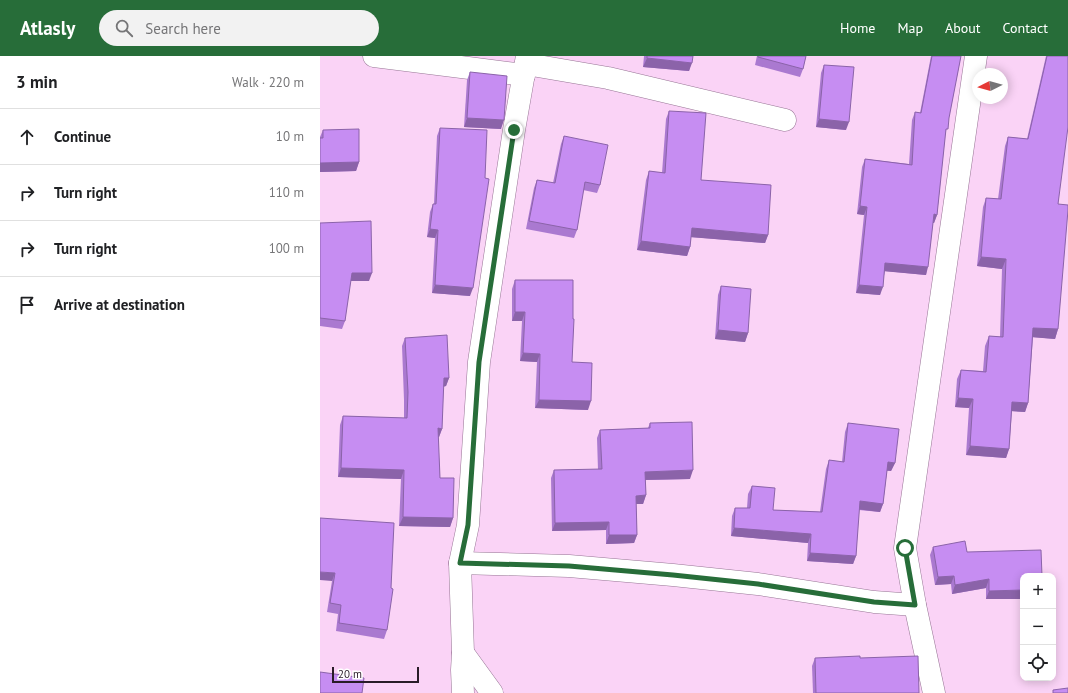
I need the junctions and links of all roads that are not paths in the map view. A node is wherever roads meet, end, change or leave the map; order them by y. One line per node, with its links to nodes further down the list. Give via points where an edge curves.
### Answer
1 (374, 56): 3 (street)
2 (976, 56): 6 (street, via 905,548)
3 (526, 65): 4 (street, via 608,78); 5 (street, via 479,362 468,525)
4 (785, 120)
5 (460, 563): 6 (street, via 569,566 673,575 758,584 874,602); 7 (street)
6 (915, 605): 10 (street)
7 (463, 653): 8 (street); 9 (street)
8 (463, 693)
9 (492, 693)
10 (934, 693)

